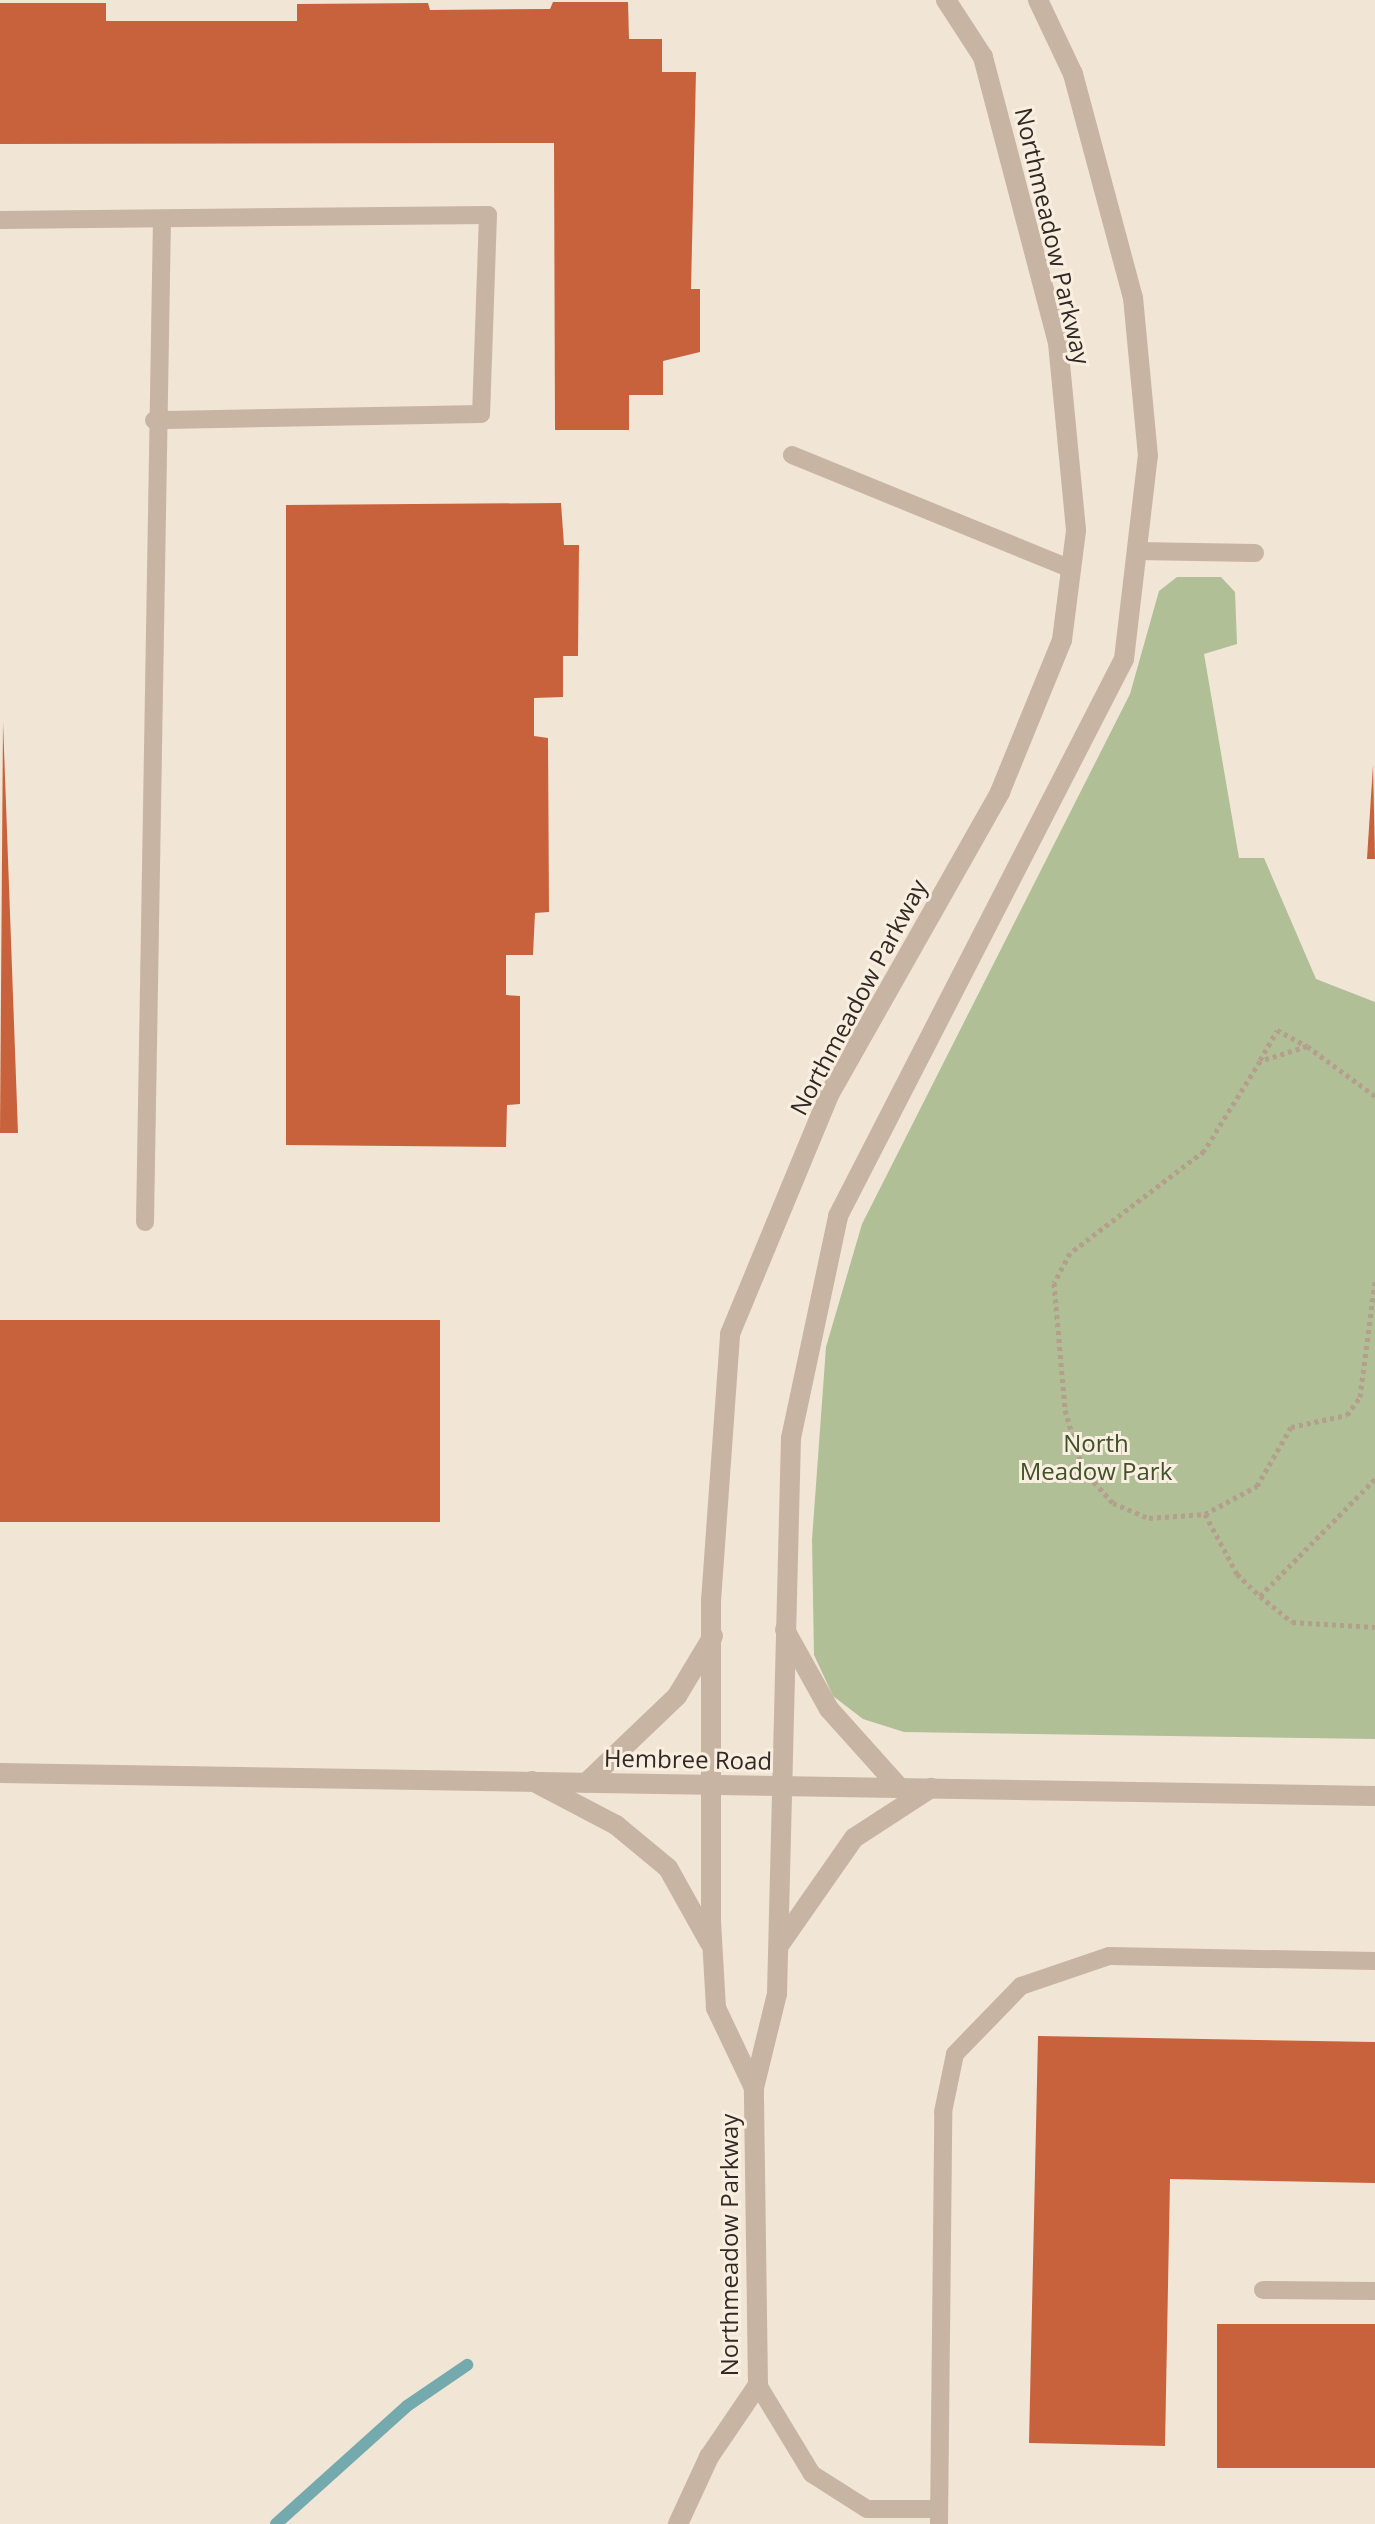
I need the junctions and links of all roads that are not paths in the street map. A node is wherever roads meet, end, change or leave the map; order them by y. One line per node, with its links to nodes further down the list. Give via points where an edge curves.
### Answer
1 (946, 0): 9 (street, Northmeadow Parkway, via 983,57 1058,343 1076,530)
2 (1038, 0): 7 (street, Northmeadow Parkway, via 1073,74 1133,298 1148,456)
3 (0, 220): 4 (lane)
4 (162, 222): 5 (lane); 5 (lane, via 488,215 481,414)
5 (154, 420): 10 (lane)
6 (792, 455): 9 (lane)
7 (1137, 551): 8 (lane); 11 (street, Northmeadow Parkway, via 1124,659 838,1216 791,1438)
8 (1255, 553)
9 (1071, 569): 12 (street, Northmeadow Parkway, via 1062,640 1000,792 830,1093 730,1334)
10 (145, 1222)
11 (785, 1630): 16 (street, Northmeadow Parkway); 17 (street, via 829,1709)
12 (713, 1636): 15 (street, via 677,1696); 18 (street, Northmeadow Parkway)
13 (0, 1773): 14 (street, Hembree Road)
14 (532, 1781): 15 (street, Hembree Road); 22 (street, via 616,1825 668,1868)
15 (586, 1783): 18 (street, Hembree Road)
16 (780, 1786): 17 (street, Hembree Road); 18 (street, Hembree Road); 21 (street, Northmeadow Parkway)
17 (899, 1787): 19 (street, Hembree Road)
18 (714, 1788): 22 (street, Northmeadow Parkway)
19 (931, 1788): 20 (street, Hembree Road); 21 (street, via 854,1838)
20 (1375, 1796)
21 (780, 1944): 24 (street, Northmeadow Parkway, via 777,1994)
22 (713, 1948): 24 (street, Northmeadow Parkway, via 716,2008)
23 (1375, 1961): 28 (lane, via 1109,1956 1021,1986 984,2017 955,2054 943,2112)
24 (754, 2088): 27 (street, Northmeadow Parkway)
25 (1263, 2290): 26 (lane)
26 (1375, 2291)
27 (758, 2385): 28 (lane, via 812,2474 867,2509); 29 (street, Northmeadow Parkway, via 709,2457)
28 (937, 2516)
29 (678, 2524)

